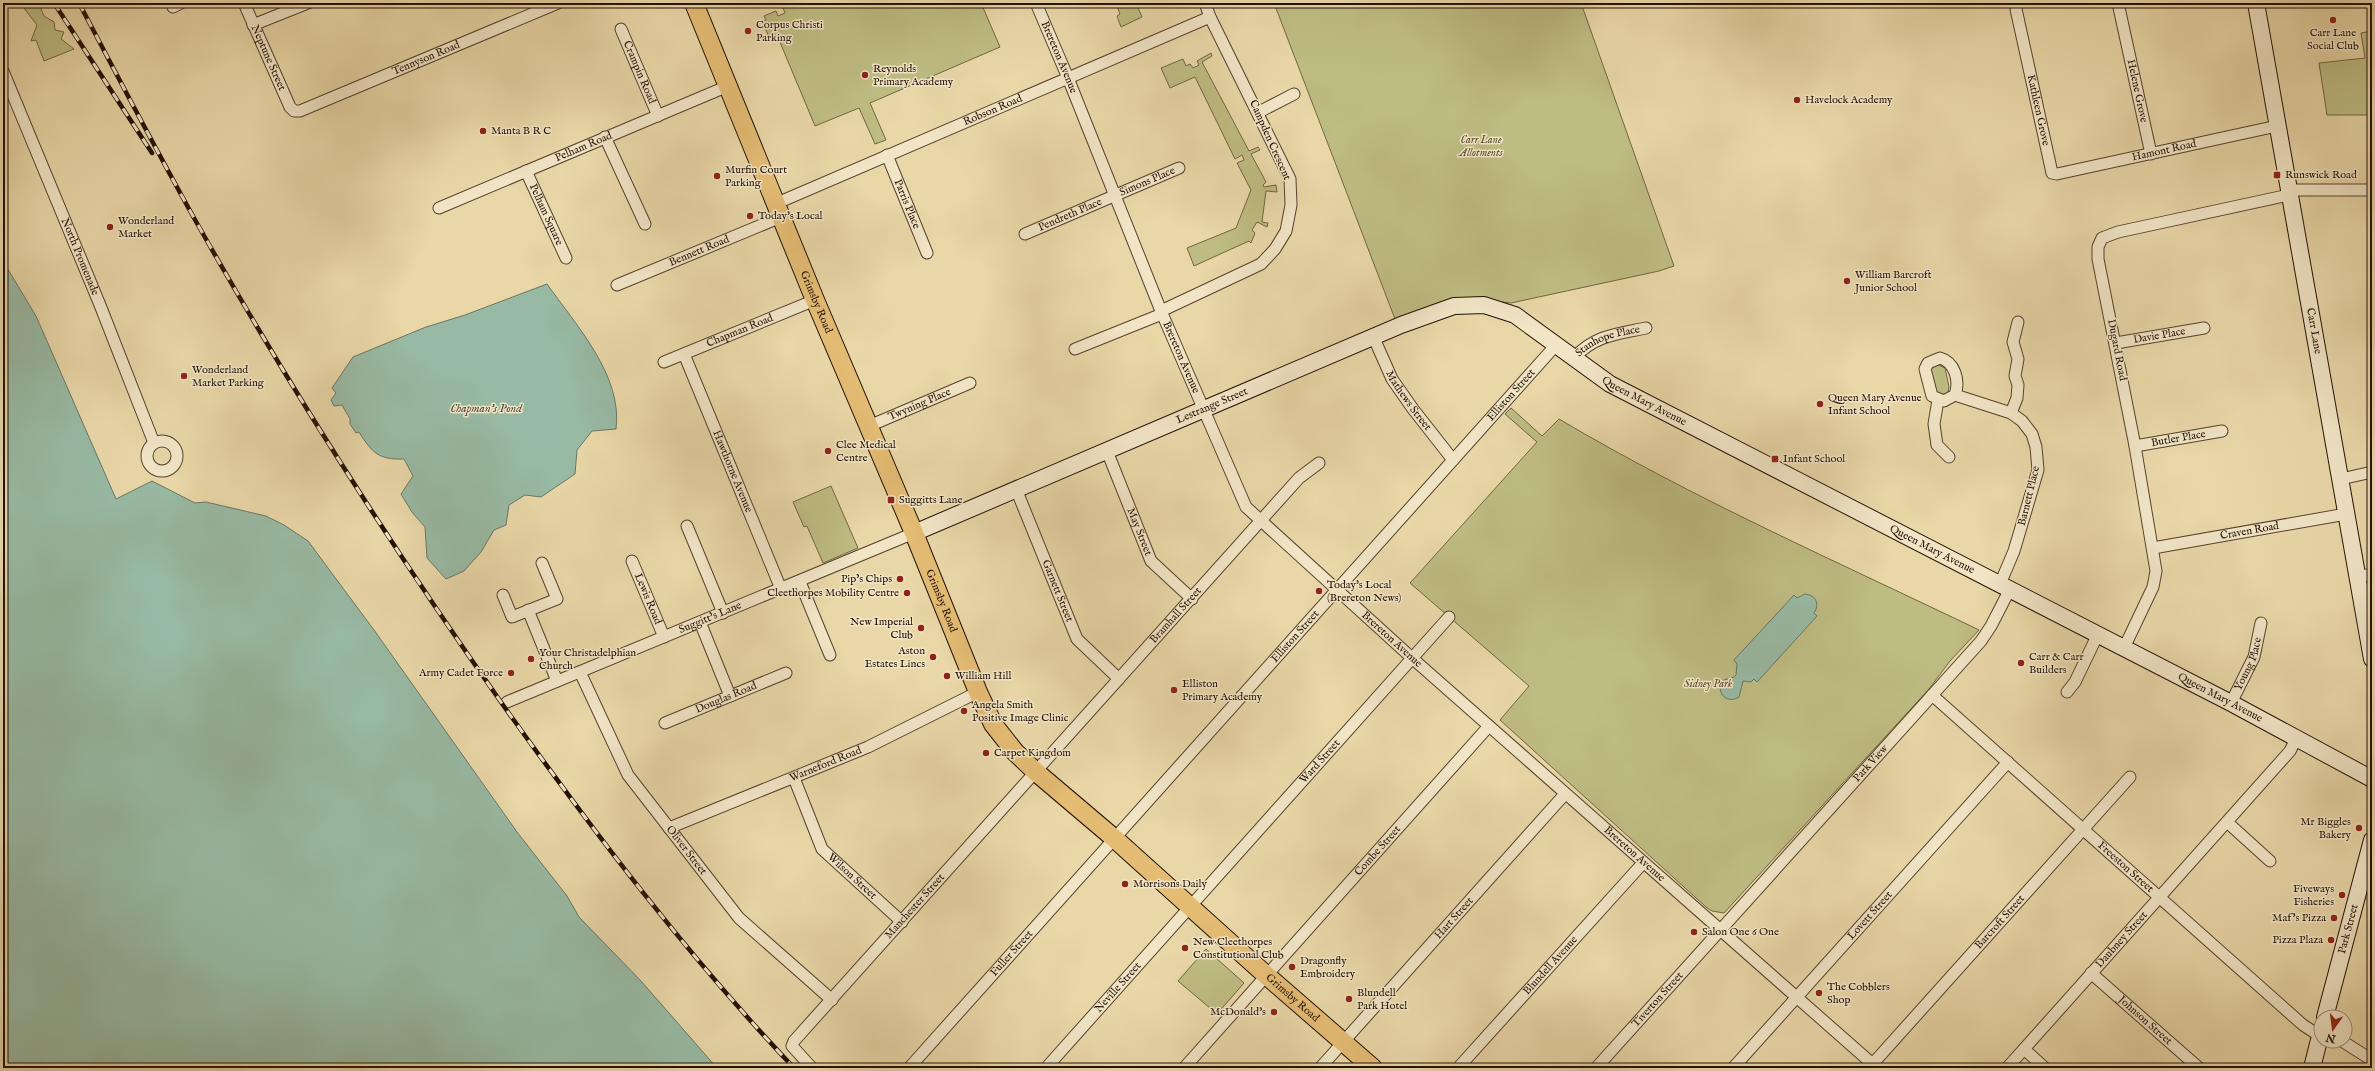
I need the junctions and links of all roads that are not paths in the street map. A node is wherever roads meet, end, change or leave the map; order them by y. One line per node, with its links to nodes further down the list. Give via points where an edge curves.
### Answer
1 (244, 3): 11 (street, Neptune Street)
2 (308, 3): 11 (street)
3 (558, 3): 17 (street, Tennyson Road, via 300,111)
4 (694, 3): 15 (main road, Grimsby Road)
5 (1036, 3): 14 (street, Brereton Avenue)
6 (1205, 3): 10 (street, Campden Crescent)
7 (2018, 3): 26 (street, Kathleen Grove, via 2016,9)
8 (2118, 3): 22 (street, Helene Grove)
9 (2256, 3): 20 (street, Carr Lane)
10 (1210, 17): 14 (street, Robson Road); 18 (street, Campden Crescent)
11 (253, 25): 17 (street, Neptune Street)
12 (621, 29): 19 (street, Crampin Road)
13 (3, 71): 57 (street, North Promenade)
14 (1068, 78): 23 (street, Robson Road); 29 (street, Brereton Avenue)
15 (728, 86): 19 (street, Pelham Road); 31 (main road, Grimsby Road)
16 (1294, 94): 18 (street)
17 (294, 111)
18 (1259, 112): 38 (street, Campden Crescent, via 1290,178 1291,205 1286,231 1261,264)
19 (658, 116): 21 (street, Pelham Road)
20 (2277, 126): 22 (street, Hamont Road); 28 (street, Carr Lane)
21 (605, 137): 25 (street, Pelham Road); 32 (street)
22 (2151, 154): 26 (street, Hamont Road)
23 (887, 155): 31 (street, Robson Road); 34 (street, Parris Place)
24 (1179, 168): 29 (street, Simons Place)
25 (526, 171): 30 (street, Pelham Road); 35 (street, Pelham Square)
26 (2052, 173)
27 (2372, 190): 28 (street)
28 (2289, 192): 44 (street, Dugard Road, via 2118,232 2102,238 2098,247 2098,258); 64 (street, Carr Lane)
29 (1114, 196): 33 (street, Pendreth Place); 38 (street, Brereton Avenue)
30 (439, 208)
31 (778, 210): 36 (street, Bennett Road); 37 (main road, Grimsby Road)
32 (645, 224)
33 (1025, 234)
34 (927, 253)
35 (566, 258)
36 (618, 285)
37 (815, 300): 47 (street, Chapman Road); 55 (main road, Grimsby Road)
38 (1162, 313): 46 (street, Campden Crescent); 53 (street, Brereton Avenue)
39 (1514, 315): 43 (street, Lestrange Street, via 1484,305 1454,306); 45 (street, Queen Mary Avenue)
40 (2018, 322): 54 (street, via 2013,342 2018,359 2015,376 2018,385 2017,398)
41 (1646, 328): 48 (street, Stanhope Place, via 1602,337 1585,346)
42 (2204, 328): 44 (street, Davie Place)
43 (1373, 336): 53 (street, Lestrange Street); 61 (street, Mathews Street, via 1392,379)
44 (2116, 343): 58 (street, Dugard Road)
45 (1556, 345): 48 (street, Queen Mary Avenue); 61 (street, Elliston Street)
46 (1074, 349)
47 (684, 354): 49 (street, Chapman Road); 76 (street, Hawthorne Avenue)
48 (1574, 358): 75 (street, Queen Mary Avenue, via 1610,384)
49 (664, 362)
50 (970, 384): 55 (street, Twyning Place)
51 (1955, 395): 52 (street, via 1944,401); 52 (street, via 1957,386 1953,366 1946,360 1934,360 1925,369 1930,391); 54 (street, Barnett Place)
52 (1938, 400): 60 (street, via 1933,447)
53 (1204, 410): 59 (street, Lestrange Street); 67 (street, Brereton Avenue, via 1246,507)
54 (2011, 412): 75 (street, Barnett Place, via 2032,434 2038,470)
55 (868, 426): 69 (main road, Grimsby Road)
56 (2222, 431): 58 (street, Butler Place)
57 (154, 443)
58 (2135, 446): 70 (street, Dugard Road)
59 (1107, 450): 65 (street, Lestrange Street); 79 (street, May Street, via 1151,560)
60 (1949, 457)
61 (1453, 460): 77 (street, Elliston Street)
62 (1319, 463): 67 (street, Bramhall Street, via 1299,478)
63 (2372, 472): 64 (street)
64 (2341, 479): 66 (street, Carr Lane)
65 (1016, 489): 69 (street, Lestrange Street); 93 (street, Garnett Street, via 1077,640)
66 (2346, 514): 70 (street, Craven Road); 73 (street, Carr Lane)
67 (1261, 523): 77 (street, Brereton Avenue); 79 (street, Bramhall Street)
68 (687, 526): 81 (street)
69 (914, 533): 74 (street, Suggitt's Lane); 95 (main road, Grimsby Road)
70 (2153, 548): 87 (street, Dugard Road, via 2156,571 2153,587)
71 (632, 561): 86 (street, Lewis Road)
72 (542, 562): 80 (street, via 557,599)
73 (2365, 576): 90 (street, Carr Lane)
74 (800, 582): 76 (street, Suggitt's Lane); 88 (street)
75 (2005, 586): 85 (street, Queen Mary Avenue); 97 (street, Park View, via 1991,626)
76 (781, 589): 81 (street, Suggitt's Lane)
77 (1337, 590): 89 (street, Brereton Avenue); 113 (street, Elliston Street)
78 (503, 595): 80 (street, via 512,617)
79 (1192, 599): 93 (street, Bramhall Street)
80 (528, 610): 94 (street)
81 (723, 613): 83 (street, Suggitt's Lane)
82 (1449, 617): 89 (street, Ward Street)
83 (700, 622): 86 (street, Suggitt's Lane); 98 (street)
84 (2261, 623): 100 (street, Young Place, via 2254,657)
85 (2098, 634): 87 (street, Queen Mary Avenue); 96 (street, via 2075,682)
86 (664, 637): 91 (street, Suggitt's Lane)
87 (2124, 648): 100 (street, Queen Mary Avenue)
88 (830, 655)
89 (1412, 658): 102 (street, Brereton Avenue); 118 (street, Ward Street)
90 (2372, 659)
91 (580, 672): 94 (street, Suggitt's Lane); 111 (street, Oliver Street, via 628,775)
92 (786, 673): 98 (street, Douglas Road)
93 (1119, 679): 105 (street, Bramhall Street)
94 (557, 682): 99 (street, Suggitt's Lane)
95 (978, 692): 105 (main road, Grimsby Road, via 993,724 1015,752); 108 (street, Warneford Road, via 868,748)
96 (2067, 692)
97 (1932, 695): 104 (street, Freeston Street); 120 (street, Park View)
98 (730, 696): 101 (street, Douglas Road)
99 (507, 702)
100 (2231, 703): 103 (street, Queen Mary Avenue)
101 (665, 723)
102 (1489, 726): 109 (street, Brereton Avenue); 122 (street, Combe Street)
103 (2297, 737): 106 (street, Queen Mary Avenue); 110 (street, Daubney Street, via 2290,751)
104 (2008, 762): 112 (street, Freeston Street); 123 (street, Lovett Street)
105 (1036, 772): 113 (main road, Grimsby Road); 119 (street, Manchester Street)
106 (2368, 774)
107 (2130, 777): 112 (street, Barcroft Street)
108 (794, 778): 111 (street, Warneford Road); 119 (street, Wilson Street, via 822,849)
109 (1566, 794): 116 (street, Brereton Avenue); 127 (street, Hart Street)
110 (2227, 822): 115 (street); 117 (street, Daubney Street)
111 (669, 828): 124 (street, Oliver Street, via 739,918)
112 (2083, 830): 117 (street, Freeston Street); 132 (street, Barcroft Street)
113 (1115, 839): 118 (main road, Grimsby Road); 134 (street, Fuller Street)
114 (2372, 840): 125 (street, Park Street)
115 (2270, 861)
116 (1643, 862): 120 (street, Brereton Avenue); 139 (street, Blundell Avenue)
117 (2160, 898): 121 (street, Daubney Street); 126 (street, Freeston Street, via 2303,1025)
118 (1190, 907): 122 (main road, Grimsby Road); 135 (street, Neville Street)
119 (902, 922): 124 (street, Manchester Street)
120 (1719, 930): 123 (street, Brereton Avenue); 140 (street, Tiverton Street)
121 (2091, 973): 129 (street, Daubney Street); 144 (street, Johnson Street)
122 (1266, 975): 127 (main road, Grimsby Road); 136 (street, Combe Street)
123 (1797, 997): 132 (street, Brereton Avenue); 141 (street, Lovett Street)
124 (832, 1000): 133 (street, Manchester Street, via 794,1041 794,1050)
125 (2327, 1009)
126 (2313, 1030)
127 (1343, 1042): 137 (street, Hart Street); 138 (main road, Grimsby Road)
128 (2353, 1048): 131 (street)
129 (2024, 1049): 142 (street, Daubney Street); 143 (street)
130 (2317, 1049): 145 (street)
131 (2372, 1060)
132 (1873, 1067)
133 (812, 1068)
134 (909, 1068)
135 (1046, 1068)
136 (1184, 1068)
137 (1320, 1068)
138 (1373, 1068)
139 (1458, 1068)
140 (1596, 1068)
141 (1733, 1068)
142 (2007, 1068)
143 (2045, 1068)
144 (2198, 1068)
145 (2312, 1068)

